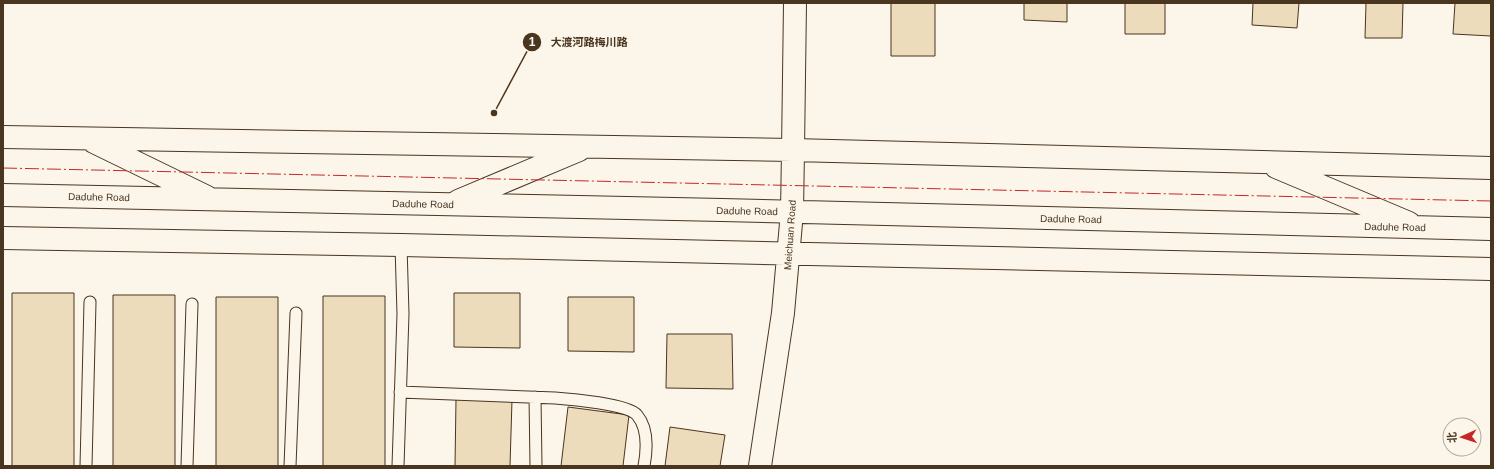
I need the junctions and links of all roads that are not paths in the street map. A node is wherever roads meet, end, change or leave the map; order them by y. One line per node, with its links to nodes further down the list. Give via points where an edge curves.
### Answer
1 (795, 3): 5 (main road, Meichuan Road)
2 (3, 138): 3 (main road)
3 (87, 139): 4 (main road); 9 (main road)
4 (588, 147): 5 (main road); 10 (main road)
5 (793, 150): 6 (main road); 11 (main road, Meichuan Road)
6 (1266, 162): 7 (main road); 12 (main road)
7 (1491, 168)
8 (3, 195): 9 (main road, Daduhe Road)
9 (213, 200): 10 (main road, Daduhe Road)
10 (450, 205): 11 (main road, Daduhe Road)
11 (792, 212): 12 (main road, Daduhe Road); 16 (main road, Meichuan Road)
12 (1419, 227): 13 (main road, Daduhe Road)
13 (1491, 229)
14 (3, 238): 15 (main road)
15 (401, 244): 16 (main road); 21 (lane, via 403,314)
16 (789, 254): 17 (main road); 29 (main road, Meichuan Road, via 783,314)
17 (1491, 269)
18 (90, 302): 23 (lane)
19 (192, 304): 24 (lane)
20 (296, 313): 25 (lane)
21 (400, 392): 22 (lane); 26 (lane)
22 (536, 397): 27 (lane); 28 (lane, via 626,408 636,414 642,424 646,444)
23 (86, 466)
24 (187, 466)
25 (290, 466)
26 (398, 466)
27 (536, 466)
28 (644, 466)
29 (760, 466)

